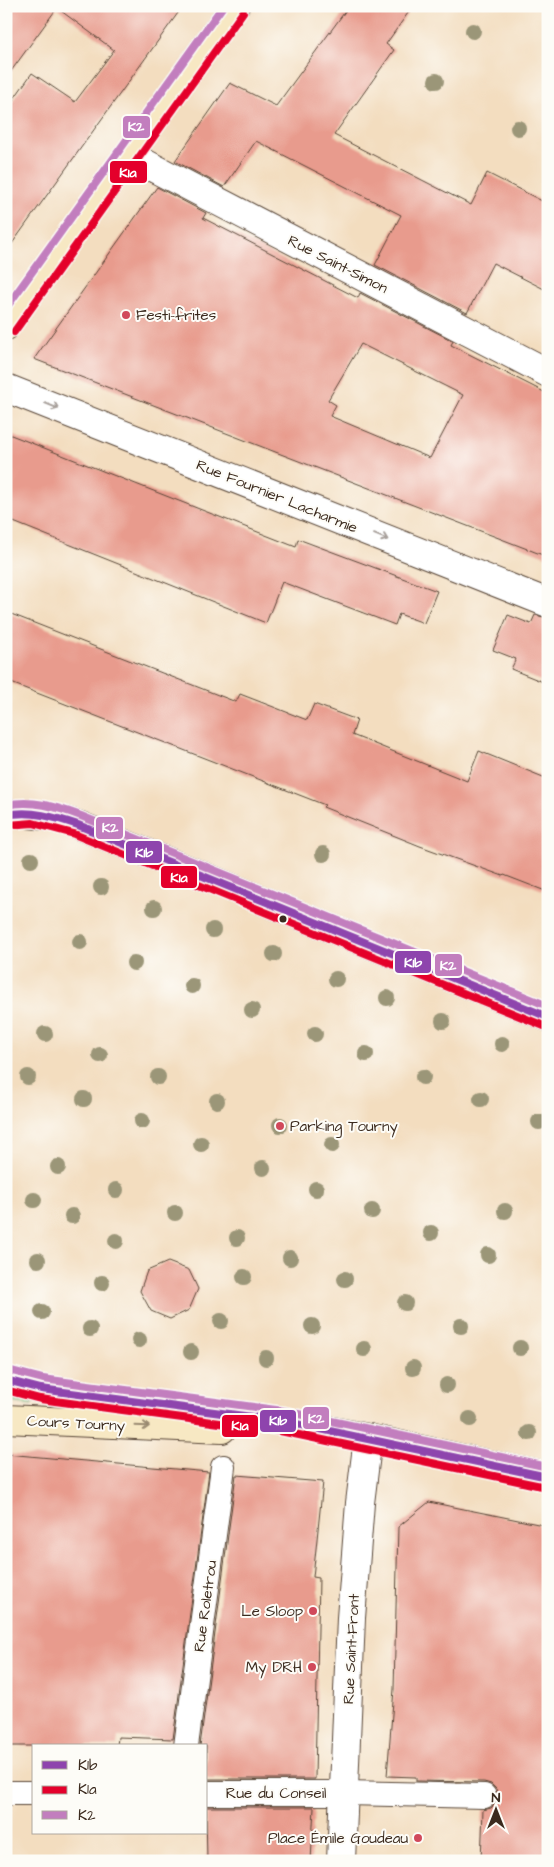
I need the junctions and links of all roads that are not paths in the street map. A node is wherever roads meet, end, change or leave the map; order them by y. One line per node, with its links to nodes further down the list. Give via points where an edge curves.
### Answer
1 (235, 6): 2 (main road)
2 (128, 155): 3 (main road); 4 (street, Rue Saint-Simon)
3 (6, 326)
4 (548, 373)
5 (6, 388): 6 (street, Rue Fournier Lacharmie, one-way to 6)
6 (548, 603)
7 (9, 814): 8 (street, via 53,816 78,825)
8 (548, 1017)
9 (6, 1380): 11 (main road, Cours Tourny, via 41,1390)
10 (6, 1419): 11 (main road, Cours Tourny, one-way to 11, via 268,1431)
11 (326, 1429): 12 (main road, Cours Tourny)
12 (368, 1438): 14 (main road, Cours Tourny); 19 (street, Rue Saint-Front, via 351,1618)
13 (223, 1467): 15 (street, Rue Roletrou)
14 (548, 1477)
15 (186, 1744)
16 (6, 1793): 17 (street)
17 (32, 1793)
18 (208, 1793): 19 (street, Rue du Conseil)
19 (345, 1793): 20 (street, Rue du Conseil); 21 (street, Rue Saint-Front)
20 (484, 1796)
21 (341, 1861)

